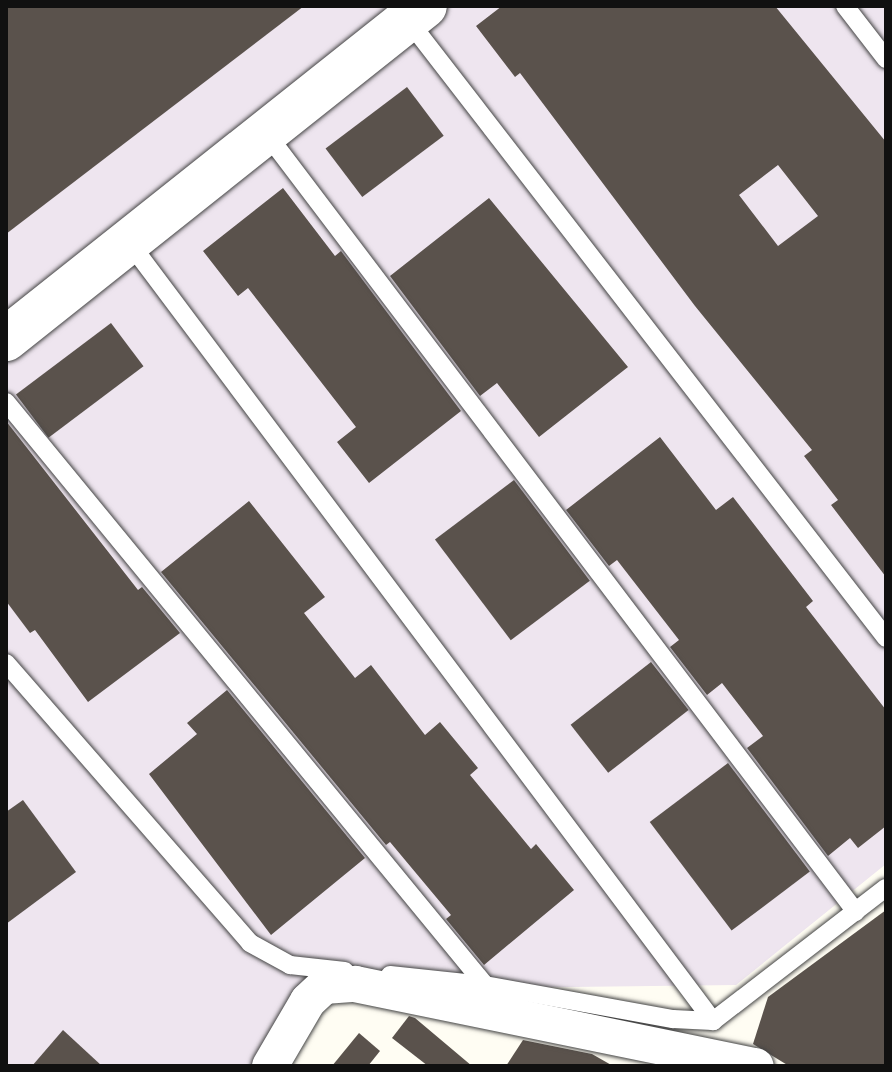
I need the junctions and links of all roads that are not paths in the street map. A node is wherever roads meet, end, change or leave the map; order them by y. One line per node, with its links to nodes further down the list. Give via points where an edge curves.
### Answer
1 (845, 6): 3 (lane)
2 (416, 13): 4 (street); 8 (lane)
3 (886, 59)
4 (266, 133): 5 (street); 11 (lane)
5 (129, 242): 6 (street); 13 (lane)
6 (6, 339)
7 (6, 402): 12 (lane)
8 (886, 638)
9 (6, 663): 12 (lane, via 250,943 271,958 290,965)
10 (886, 888): 11 (lane)
11 (856, 912): 13 (lane)
12 (485, 985): 13 (lane, via 673,1019)
13 (713, 1021)
14 (270, 1066): 15 (street, via 308,1001 324,986 355,984)
15 (756, 1066)

